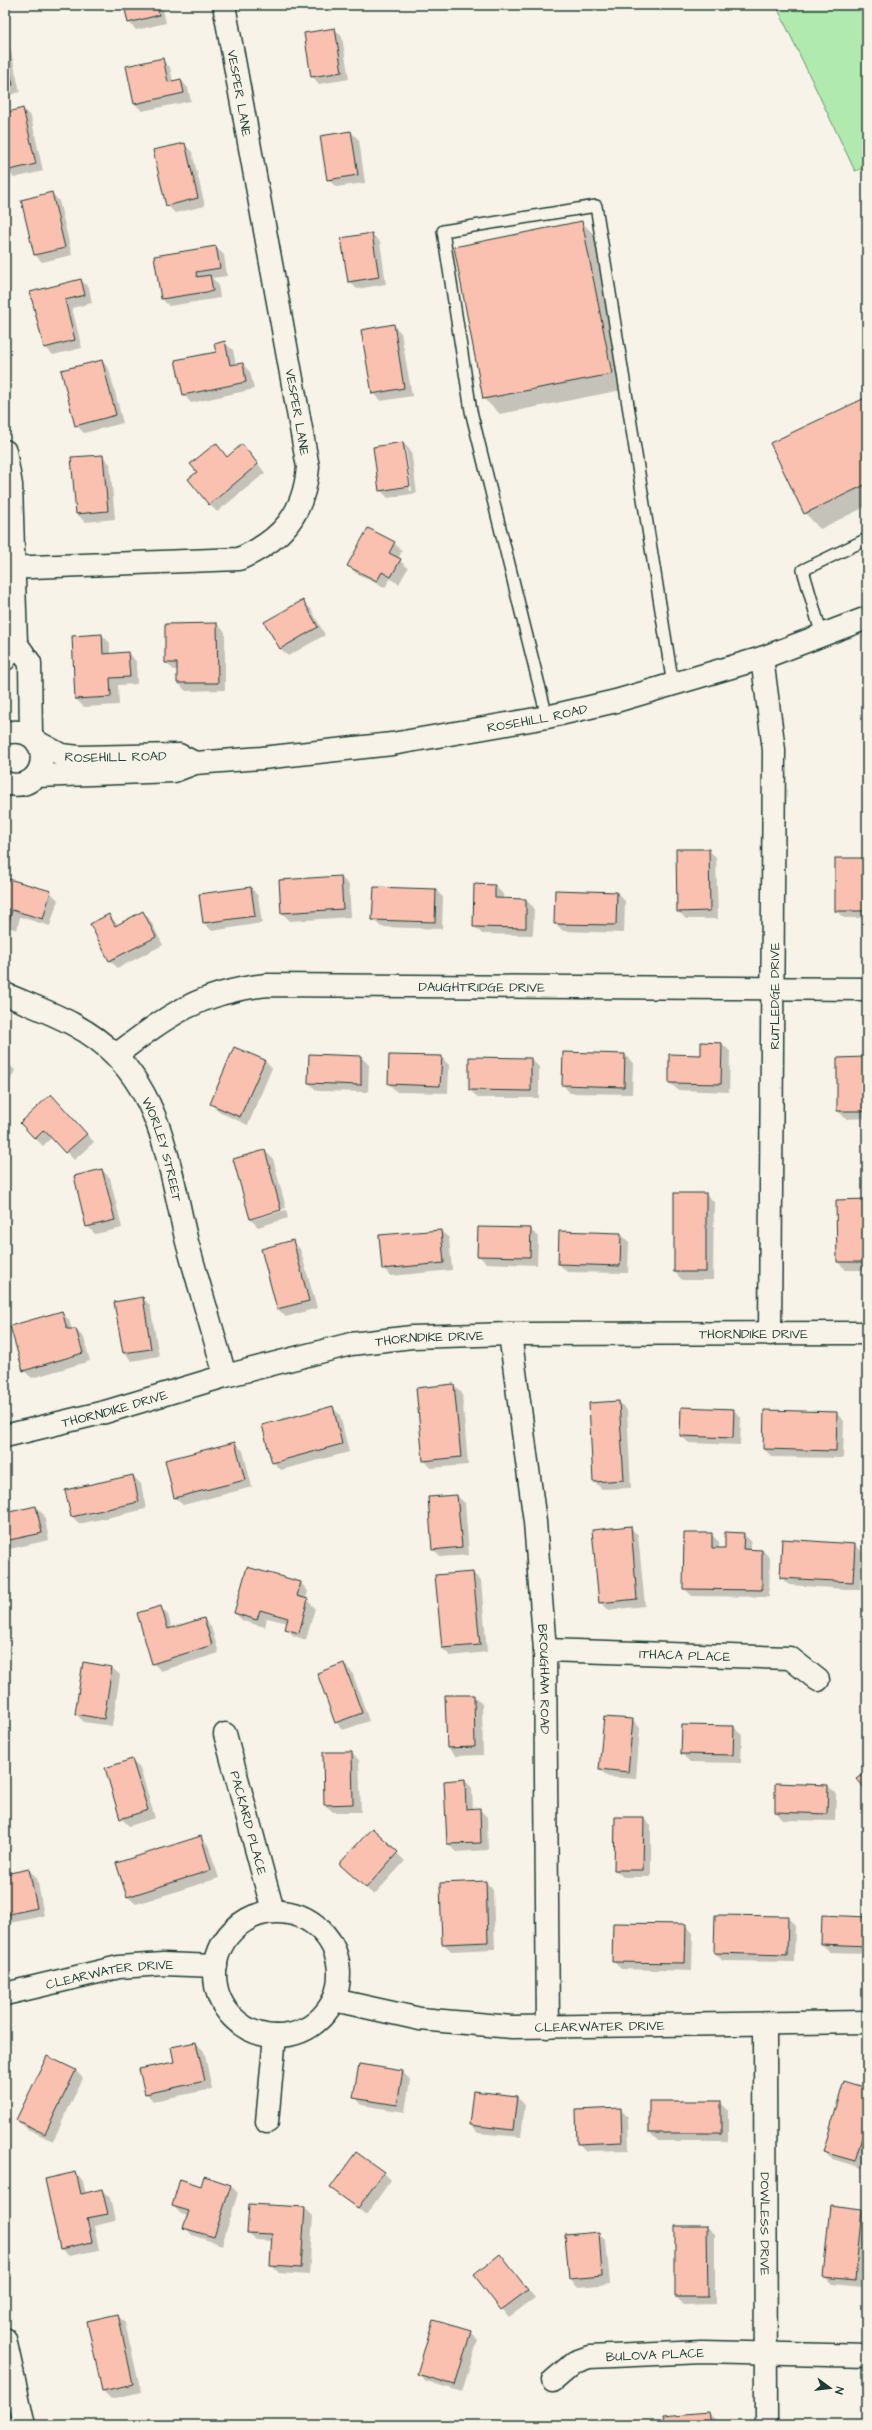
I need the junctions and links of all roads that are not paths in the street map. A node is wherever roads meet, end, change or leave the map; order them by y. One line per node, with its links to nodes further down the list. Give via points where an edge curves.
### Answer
1 (224, 5): 4 (street, VESPER LANE, via 308,467 303,496 297,510 280,534 257,552 239,559)
2 (5, 451): 4 (street, via 11,485)
3 (867, 539): 6 (lane, via 804,570)
4 (9, 568): 7 (street)
5 (867, 618): 6 (street, ROSEHILL ROAD)
6 (822, 636): 8 (street, ROSEHILL ROAD)
7 (11, 651): 12 (street, via 30,663)
8 (762, 658): 9 (street, ROSEHILL ROAD); 16 (street, RUTLEDGE DRIVE, via 774,750)
9 (673, 685): 10 (street, ROSEHILL ROAD); 10 (lane, via 596,206 443,231 471,411)
10 (547, 717): 13 (street, ROSEHILL ROAD, via 392,744 262,758)
11 (5, 733): 12 (street, ROSEHILL ROAD, via 18,732)
12 (34, 739): 13 (street, ROSEHILL ROAD, via 61,755 79,758 179,755); 14 (street, via 42,759 41,768)
13 (195, 762): 14 (street, ROSEHILL ROAD, via 174,771)
14 (36, 776): 15 (street, via 21,784)
15 (5, 783)
16 (774, 988): 17 (street, DAUGHTRIDGE DRIVE); 19 (street, DAUGHTRIDGE DRIVE, via 267,985 238,988 209,996 182,1008 157,1023); 22 (street, RUTLEDGE DRIVE)
17 (867, 989)
18 (5, 994): 19 (street, WORLEY STREET, via 70,1022 95,1037)
19 (116, 1055): 23 (street, WORLEY STREET, via 141,1088 155,1115)
20 (867, 1333): 22 (street, THORNDIKE DRIVE)
21 (510, 1334): 22 (street, THORNDIKE DRIVE); 23 (street, THORNDIKE DRIVE, via 412,1337 351,1344); 25 (street, BROUGHAM ROAD, via 535,1522)
22 (770, 1334)
23 (225, 1376): 24 (street, THORNDIKE DRIVE, via 105,1412)
24 (5, 1436)
25 (545, 1650): 26 (street, ITHACA PLACE, via 790,1658); 34 (street, BROUGHAM ROAD)
26 (818, 1680)
27 (225, 1734): 28 (street, PACKARD PLACE)
28 (273, 1911): 29 (street, via 246,1920 235,1928 226,1939); 31 (street, via 295,1914 314,1923 329,1938 338,1958 340,1979)
29 (216, 1966): 30 (street, CLEARWATER DRIVE, via 164,1964 119,1967); 35 (street, via 218,1988 226,2008 247,2028 260,2034)
30 (5, 1994)
31 (334, 2000): 34 (street, CLEARWATER DRIVE, via 420,2019 512,2027); 35 (street, via 324,2015 310,2027 293,2034)
32 (867, 2022): 33 (street, CLEARWATER DRIVE)
33 (765, 2024): 34 (street, CLEARWATER DRIVE); 38 (street, DOWLESS DRIVE)
34 (548, 2027)
35 (275, 2036): 36 (street)
36 (267, 2122)
37 (5, 2339): 41 (street)
38 (766, 2352): 39 (street, BULOVA PLACE); 40 (street, BULOVA PLACE, via 589,2357 575,2362); 42 (street, DOWLESS DRIVE)
39 (867, 2356)
40 (552, 2381)
41 (24, 2425)
42 (766, 2425)

